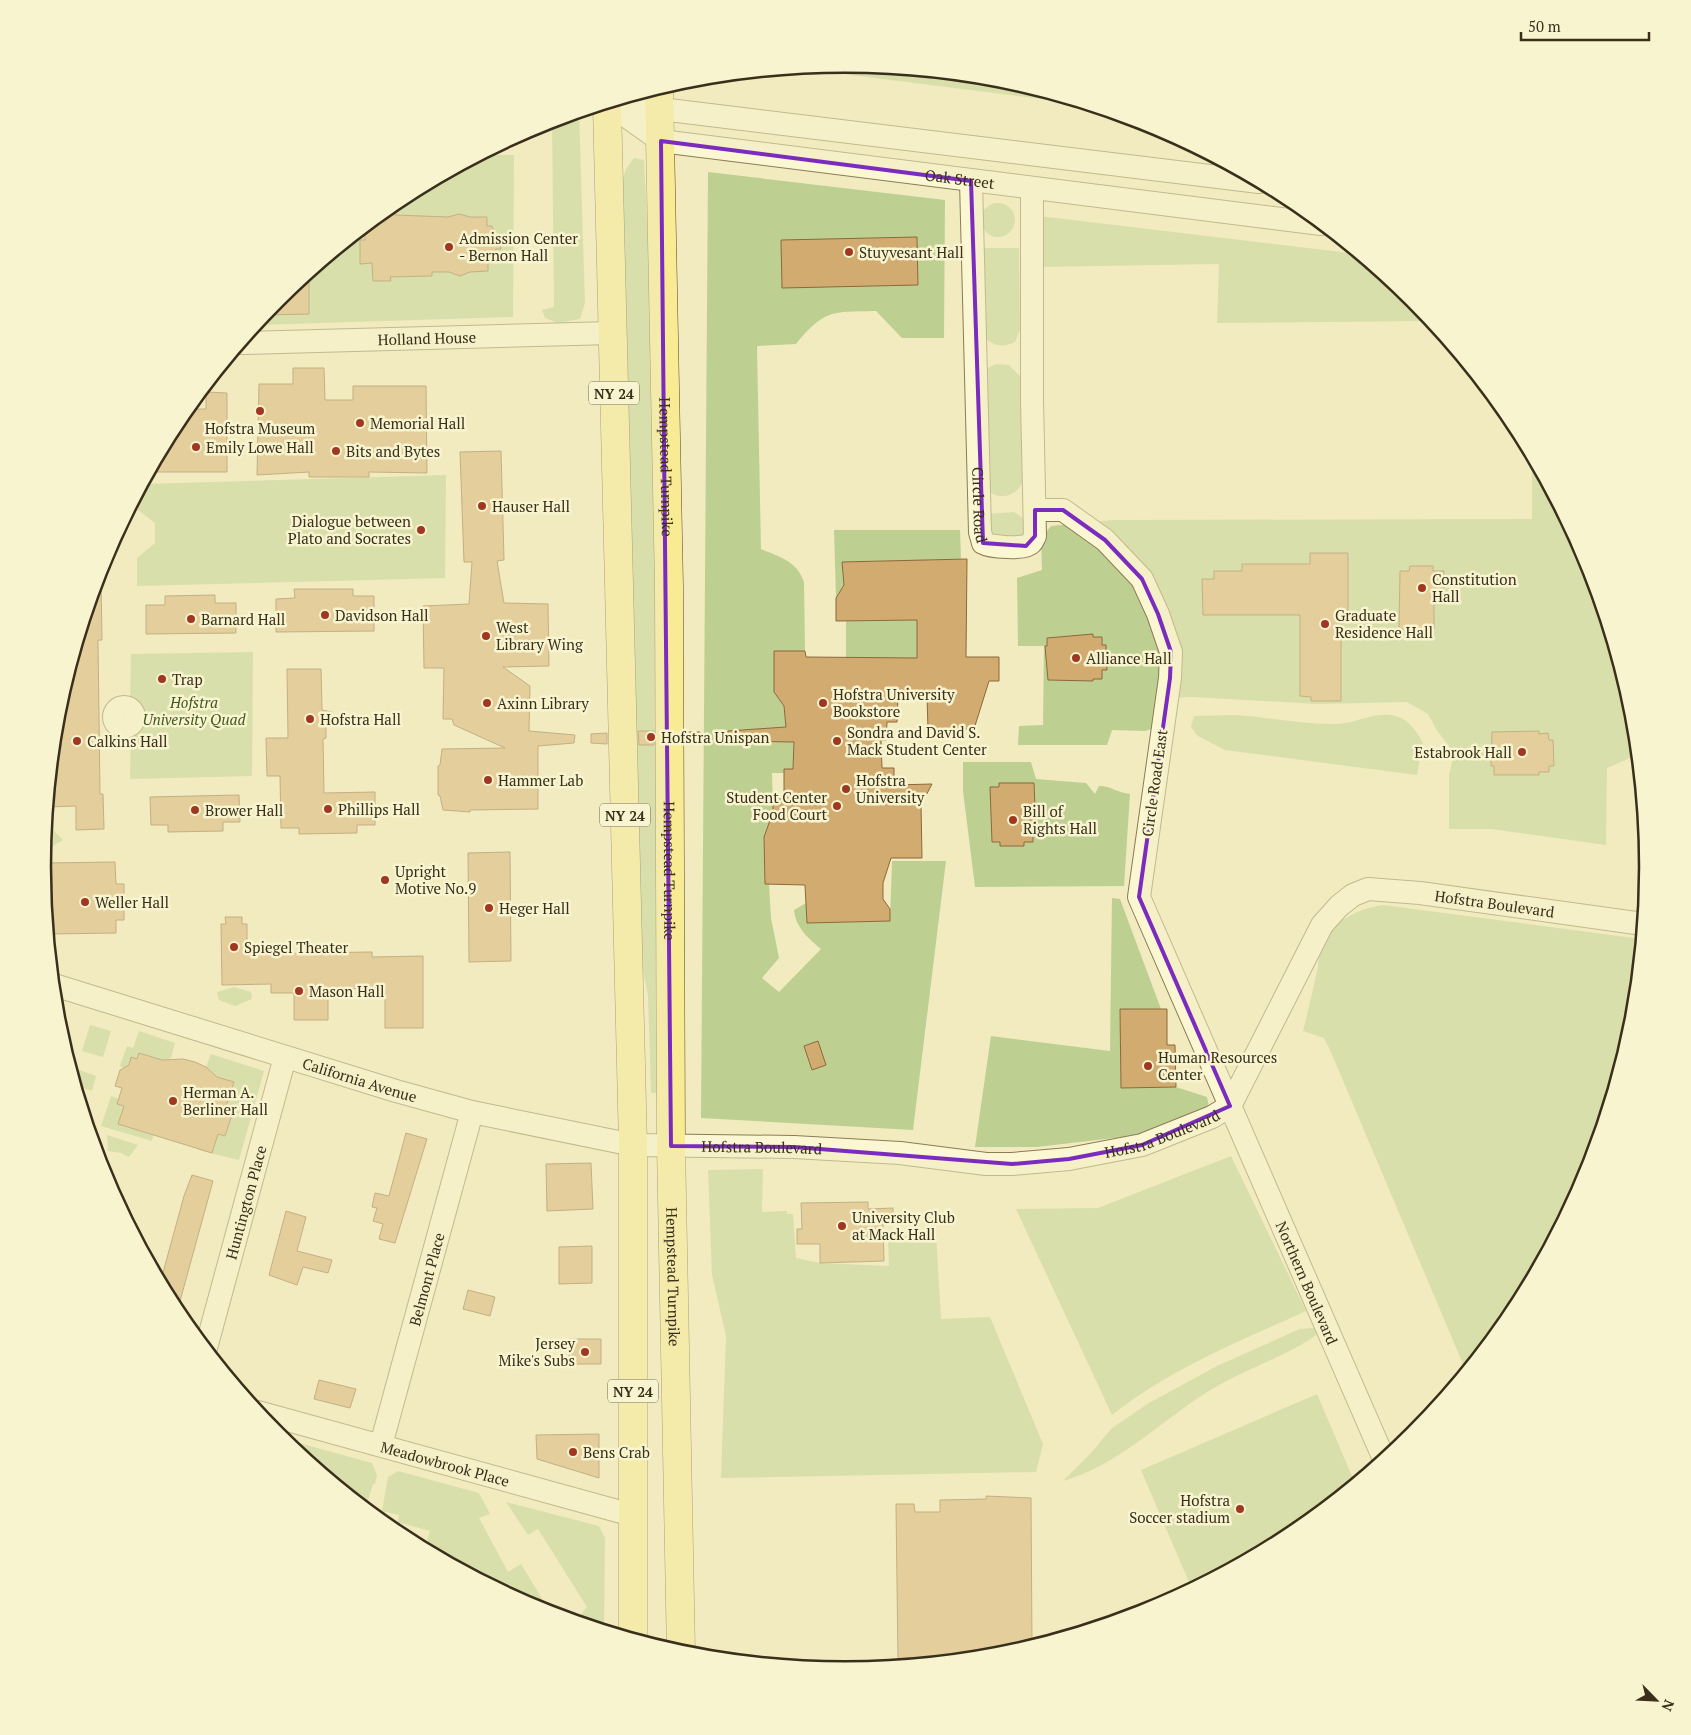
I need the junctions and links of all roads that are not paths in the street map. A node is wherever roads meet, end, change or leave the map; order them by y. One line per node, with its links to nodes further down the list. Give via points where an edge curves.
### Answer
1 (660, 99): 2 (street); 5 (main road, Hempstead Turnpike / NY 24); 6 (street)
2 (635, 102)
3 (615, 108): 5 (street, Oak Street)
4 (610, 109): 10 (main road, NY 24)
5 (661, 141): 7 (street, Oak Street); 19 (main road, Hempstead Turnpike / NY 24, via 669,586)
6 (1242, 180)
7 (971, 181): 8 (street, Oak Street); 12 (street, Circle Road, via 979,519 983,543 989,546 1026,546 1031,543 1035,536)
8 (1032, 189): 9 (street, Oak Street); 12 (street, Circle Road, via 1032,400)
9 (1309, 223)
10 (612, 333): 11 (street, Holland House); 18 (main road, NY 24)
11 (249, 343)
12 (1036, 510): 16 (street, Circle Road East, via 1063,510 1105,540 1142,579 1169,644 1170,678 1139,897)
13 (1638, 923): 16 (street, Hofstra Boulevard, via 1388,889 1368,889 1353,895 1322,925)
14 (61, 987): 15 (street, California Avenue)
15 (285, 1057): 17 (street, California Avenue); 20 (street, Huntington Place)
16 (1230, 1106): 19 (street, Hofstra Boulevard, via 1212,1117 1142,1144 1069,1160 986,1164 900,1153 794,1147); 23 (street, Northern Boulevard)
17 (472, 1112): 18 (street, California Avenue); 22 (street, Belmont Place)
18 (633, 1145): 19 (street, California Avenue); 24 (main road, NY 24)
19 (671, 1146): 26 (main road, Hempstead Turnpike / NY 24)
20 (208, 1341)
21 (271, 1416): 22 (street, Meadowbrook Place)
22 (381, 1445): 24 (street, Meadowbrook Place)
23 (1381, 1453)
24 (632, 1514): 25 (main road, NY 24)
25 (633, 1633)
26 (681, 1644)

